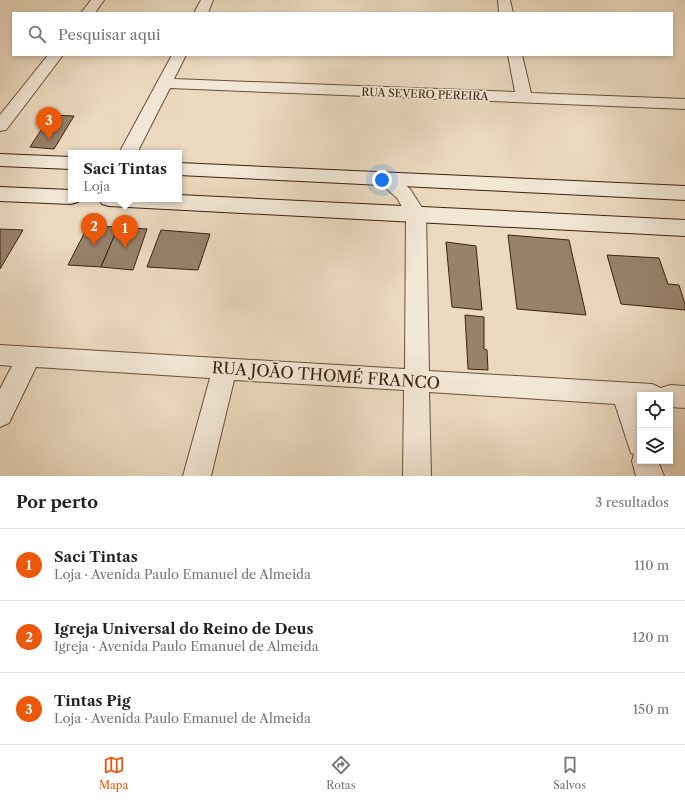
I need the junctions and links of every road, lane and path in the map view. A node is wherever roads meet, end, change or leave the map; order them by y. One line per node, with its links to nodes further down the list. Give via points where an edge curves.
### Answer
1 (98, 0): 4 (street)
2 (207, 0): 5 (street)
3 (504, 0): 6 (street)
4 (89, 12)
5 (201, 12)
6 (506, 12)
7 (55, 56): 13 (street)
8 (178, 56): 10 (street)
9 (515, 56): 11 (street)
10 (165, 83): 11 (street, RUA SEVERO PEREIRA); 14 (street)
11 (524, 98): 12 (street, RUA SEVERO PEREIRA)
12 (685, 104)
13 (0, 126)
14 (130, 150)
15 (0, 160): 16 (main road)
16 (68, 163)
17 (182, 168): 18 (main road)
18 (385, 178): 19 (main road); 23 (street, via 398,186 413,205)
19 (685, 193)
20 (0, 194): 21 (main road)
21 (68, 197)
22 (170, 202): 23 (main road)
23 (416, 214): 24 (main road); 28 (street)
24 (685, 228)
25 (0, 355): 26 (street, RUA JOÃO THOMÉ FRANCO)
26 (29, 357): 27 (street, RUA JOÃO THOMÉ FRANCO); 33 (street)
27 (225, 369): 28 (street, RUA JOÃO THOMÉ FRANCO); 36 (street)
28 (416, 381): 29 (street, RUA JOÃO THOMÉ FRANCO); 37 (street)
29 (624, 393): 30 (street, RUA JOÃO THOMÉ FRANCO); 34 (street)
30 (637, 394)
31 (673, 396): 32 (street)
32 (685, 397)
33 (0, 415)
34 (637, 434)
35 (647, 464): 38 (street)
36 (197, 476)
37 (417, 476)
38 (650, 476)

